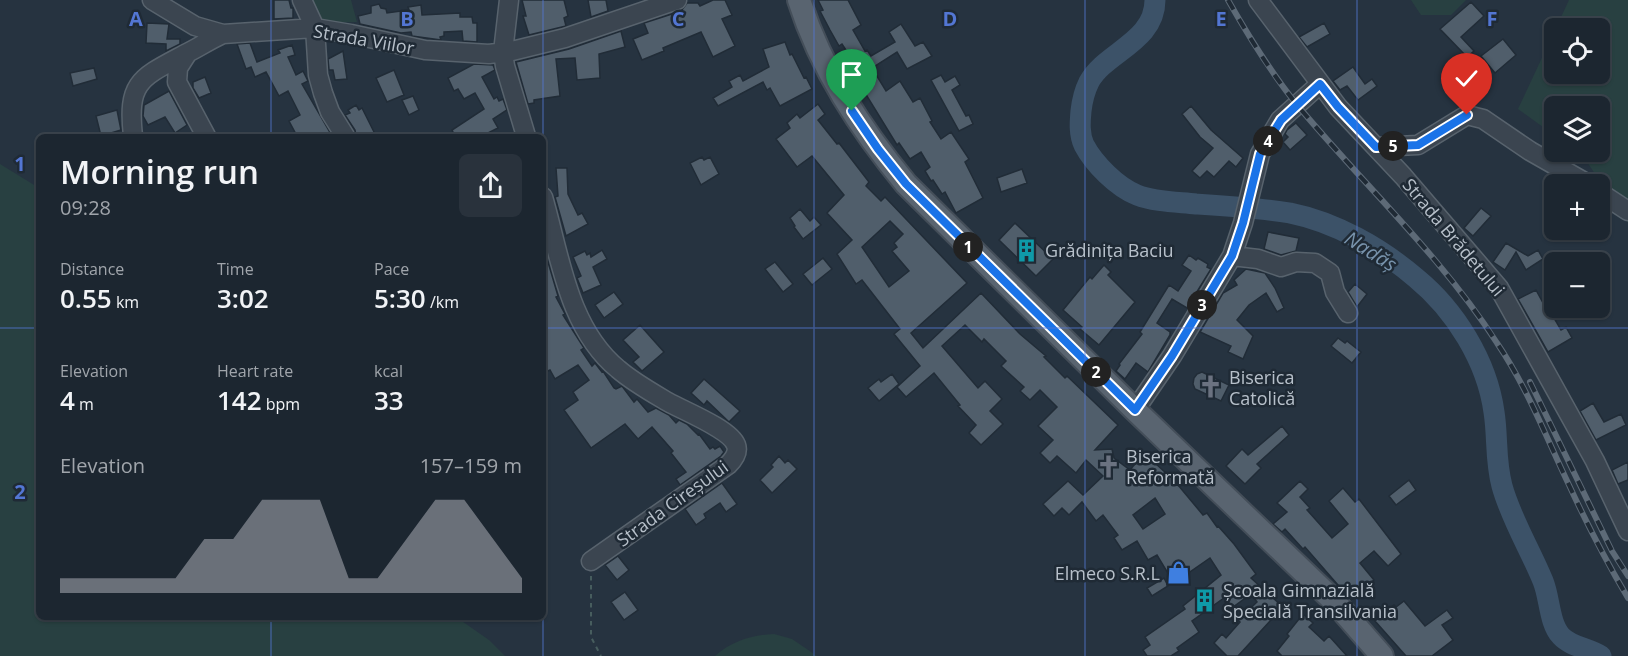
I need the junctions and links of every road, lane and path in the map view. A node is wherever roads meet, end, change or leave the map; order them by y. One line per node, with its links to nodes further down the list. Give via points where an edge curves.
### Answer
1 (152, 0): 8 (street, via 195,26)
2 (302, 0): 7 (street)
3 (509, 0): 9 (street)
4 (677, 0): 9 (street, Strada Viilor, via 565,38)
5 (799, 0): 23 (main road, via 840,92 892,166 937,216)
6 (1258, 0): 11 (street, Strada Brădetului)
7 (315, 28): 8 (street, Strada Viilor); 9 (street, Strada Viilor, via 425,50); 14 (street, via 320,84)
8 (216, 33): 10 (street, Strada Viilor)
9 (503, 52): 15 (street)
10 (187, 54): 12 (street, Strada Viilor, via 159,67 137,89 130,106); 13 (street, via 178,68 177,82)
11 (1320, 84): 16 (street, Strada Brădetului); 21 (street, via 1281,120 1260,154)
12 (133, 134)
13 (205, 134)
14 (344, 134)
15 (525, 134)
16 (1376, 147): 17 (street, via 1418,145 1467,115 1483,119); 24 (street, Strada Brădetului, via 1499,288 1595,461)
17 (1570, 174)
18 (1610, 199): 20 (street)
19 (546, 208): 25 (street, Strada Cireșului, via 579,321 593,344 629,377 726,433 736,446 736,455 728,465)
20 (1628, 211)
21 (1232, 256): 22 (street, via 1281,267 1296,262 1316,263 1330,273 1335,292); 23 (street)
22 (1348, 313)
23 (1135, 410): 27 (main road, via 1334,601)
24 (1628, 531)
25 (591, 561): 26 (path, via 591,637)
26 (601, 656)
27 (1382, 656)

